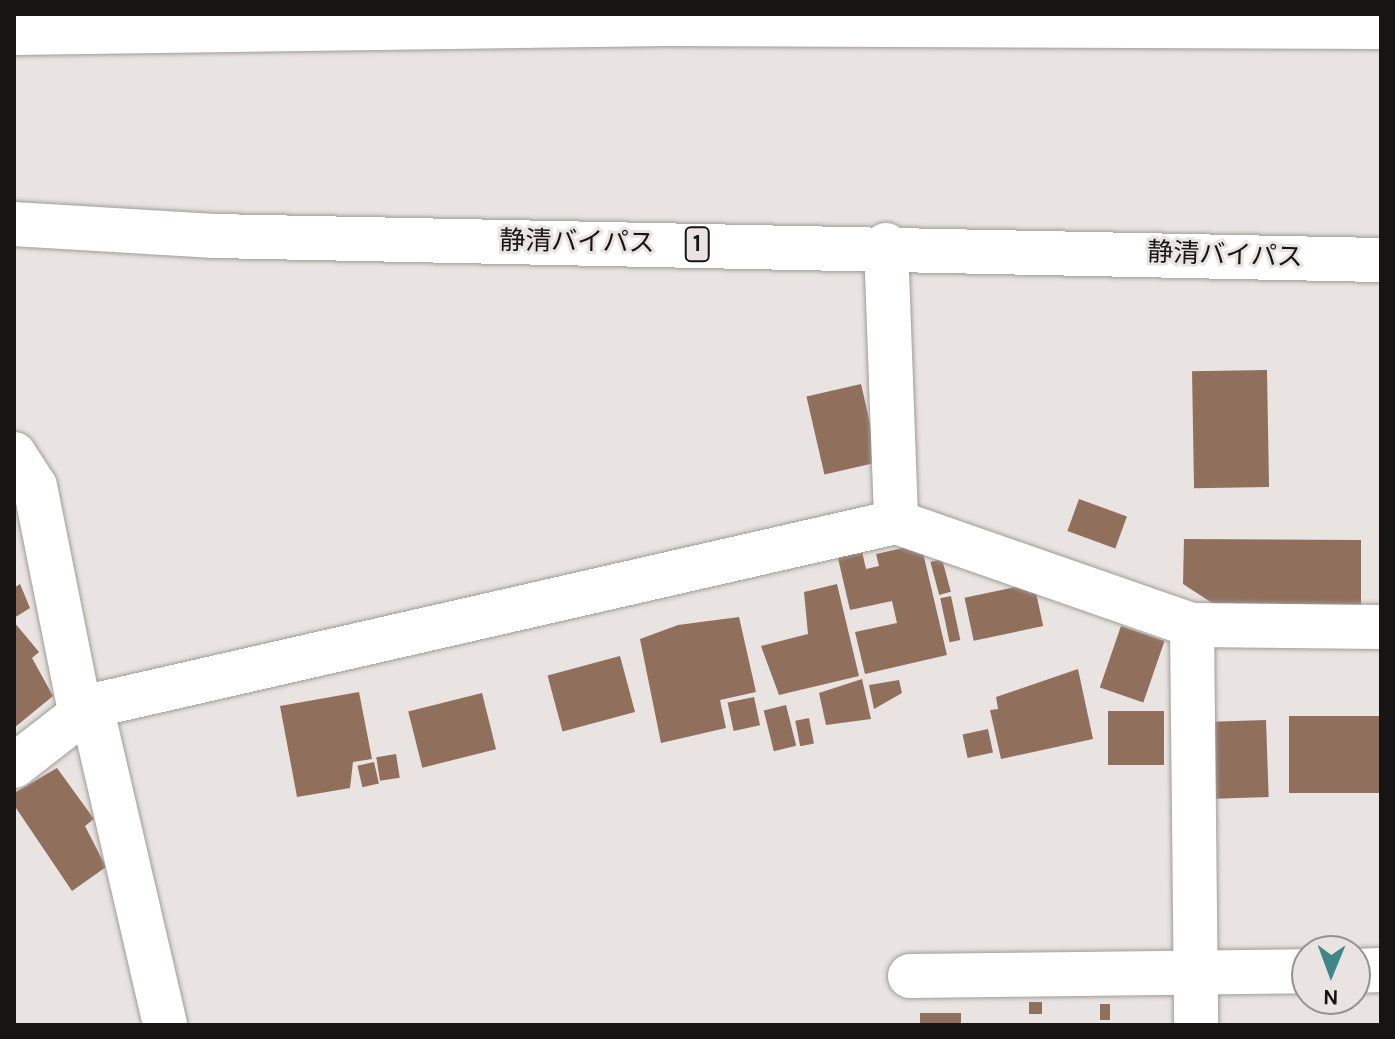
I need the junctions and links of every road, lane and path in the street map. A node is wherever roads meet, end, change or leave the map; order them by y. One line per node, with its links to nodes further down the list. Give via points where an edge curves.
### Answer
1 (838, 19): 2 (main road); 3 (main road)
2 (1369, 23)
3 (14, 33)
4 (14, 224): 5 (main road, 静清バイパス / 1, via 214,236)
5 (886, 245): 6 (main road, 静清バイパス / 1); 8 (main road)
6 (1381, 260)
7 (14, 454): 11 (main road, via 35,486)
8 (896, 522): 9 (main road); 11 (main road)
9 (1192, 625): 10 (main road); 14 (main road)
10 (1381, 627)
11 (86, 712): 12 (main road); 16 (main road)
12 (14, 766)
13 (1291, 971): 14 (main road)
14 (1193, 973): 15 (main road); 17 (main road)
15 (910, 976)
16 (165, 1025)
17 (1196, 1025)

